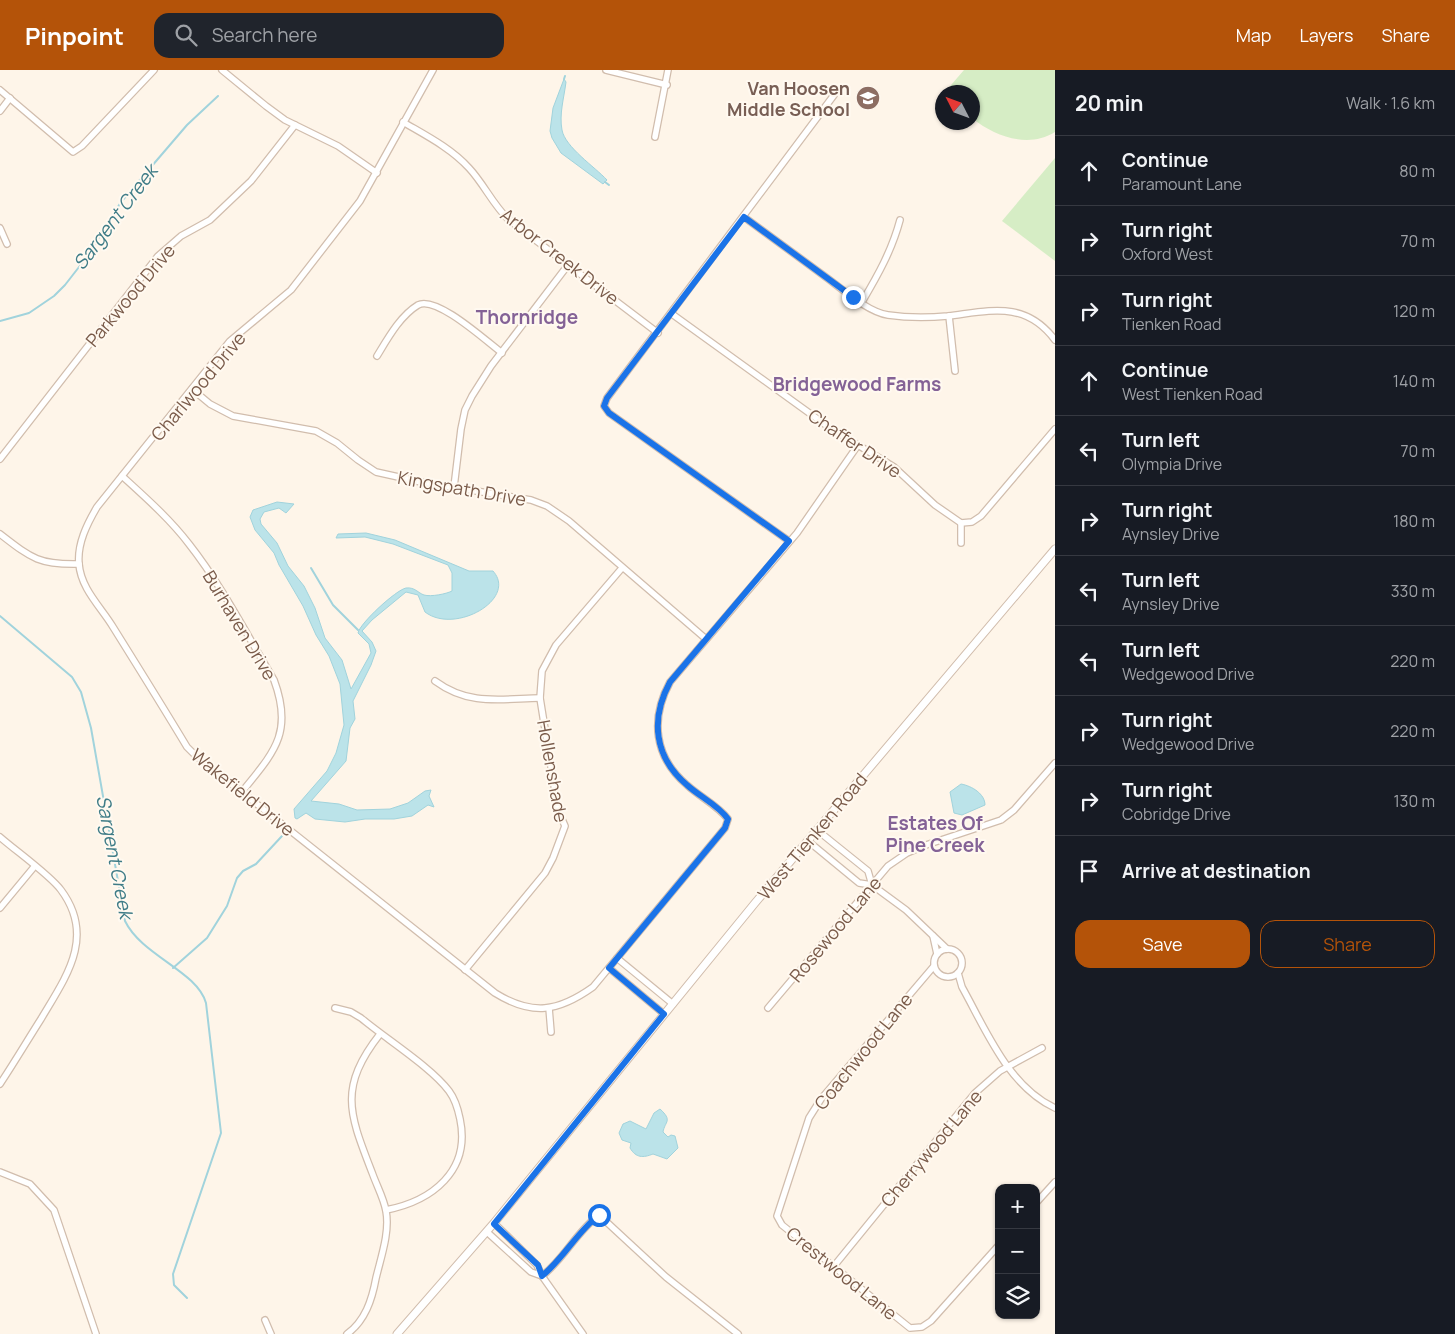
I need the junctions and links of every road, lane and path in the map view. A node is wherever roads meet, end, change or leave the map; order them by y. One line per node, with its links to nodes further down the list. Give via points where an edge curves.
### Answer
1 (222, 70): 12 (street)
2 (433, 70): 11 (street)
3 (606, 70): 6 (street)
4 (668, 70): 6 (street)
5 (150, 71): 9 (street, via 73,152)
6 (666, 85): 13 (street)
7 (0, 90): 9 (street)
8 (834, 95): 15 (street)
9 (10, 98): 10 (street)
10 (0, 111)
11 (403, 122): 14 (street); 19 (street, Arbor Creek Drive, via 457,157 484,187 500,212)
12 (295, 125): 14 (street, via 326,139); 31 (street, Parkwood Drive, via 251,181 210,220 181,236 158,256)
13 (655, 137)
14 (376, 173): 28 (street, Charlwood Drive, via 360,201 291,290 230,342)
15 (744, 217): 20 (street); 21 (street)
16 (900, 220): 20 (street, via 882,268)
17 (0, 228): 18 (street)
18 (7, 244)
19 (568, 265): 23 (street, Arbor Creek Drive); 25 (street)
20 (862, 302): 22 (street, via 884,314 915,318)
21 (672, 314): 23 (street); 30 (street, Chaffer Drive)
22 (949, 316): 24 (street, via 996,310 1023,313 1040,323); 27 (street)
23 (658, 332): 36 (street, via 604,406 609,413)
24 (1055, 340)
25 (502, 352): 26 (street, via 442,308 427,303 407,313); 33 (street, via 476,388 465,410)
26 (377, 356)
27 (955, 371)
28 (192, 389): 32 (street, Charlwood Drive); 33 (street, Kingspath Drive, via 210,404 233,416 316,431 337,442 376,472)
29 (1055, 429): 34 (street, via 981,516 972,522)
30 (858, 445): 34 (street, Chaffer Drive, via 894,467 935,505); 36 (street)
31 (0, 459)
32 (122, 476): 39 (street, Charlwood Drive, via 87,524); 45 (street, Burhaven Drive, via 194,550 278,690 283,714 276,747)
33 (454, 487): 40 (street, Kingspath Drive, via 531,500 548,506 570,521)
34 (961, 523): 37 (street)
35 (0, 534): 39 (street, via 37,560)
36 (789, 541): 41 (street)
37 (961, 543)
38 (1055, 550): 46 (street, West Tienken Road)
39 (79, 564): 45 (street, Wakefield Drive, via 95,603 112,624 187,747)
40 (622, 568): 41 (street, Kingspath Drive); 43 (street, Hollenshade, via 547,658 542,671)
41 (706, 639): 55 (street, Wakefield Drive, via 670,682 662,697 656,733 673,771 728,819 725,828)
42 (435, 681): 43 (street, via 465,698)
43 (540, 698): 58 (street, Hollenshade, via 558,810 566,826 545,873)
44 (1055, 763): 50 (street, Rosewood Lane, via 1002,820 907,853 888,866)
45 (241, 793): 58 (street, Wakefield Drive)
46 (817, 830): 48 (street, West Tienken Road); 50 (street, via 868,871)
47 (0, 838): 49 (street)
48 (808, 842): 50 (street, via 858,883); 64 (street, West Tienken Road)
49 (34, 866): 51 (street); 73 (street, via 60,888 67,899 77,922 76,948 69,973)
50 (872, 885): 52 (street, via 906,910); 67 (street, Rosewood Lane)
51 (0, 908)
52 (932, 936): 53 (street); 54 (street)
53 (947, 949): 54 (street); 59 (street, via 960,955 962,964)
54 (937, 954): 56 (street)
55 (617, 958): 57 (street, Wakefield Drive); 64 (street)
56 (934, 966): 60 (street); 61 (street, Coachwood Lane)
57 (609, 968): 66 (street, Wakefield Drive, via 593,987 574,1001); 68 (street)
58 (466, 970): 66 (street, Wakefield Drive, via 508,1001 522,1006)
59 (958, 973): 62 (street); 63 (street)
60 (939, 974): 61 (street); 62 (street)
61 (926, 976): 79 (street, Coachwood Lane, via 821,1099 809,1118)
62 (949, 977): 63 (street)
63 (962, 987): 72 (street)
64 (673, 1004): 68 (street, West Tienken Road)
65 (335, 1008): 70 (street, via 356,1015)
66 (549, 1008): 69 (street)
67 (768, 1008)
68 (664, 1014): 80 (street, West Tienken Road)
69 (551, 1032)
70 (380, 1034): 78 (street, via 359,1065 350,1104); 78 (street, via 442,1082 455,1101 462,1128 459,1157 447,1179 414,1203)
71 (1042, 1048): 72 (street, Cherrywood Lane)
72 (1008, 1068): 74 (street, via 1033,1095); 83 (street, Cherrywood Lane, via 975,1092)
73 (0, 1084)
74 (1055, 1108)
75 (0, 1172): 86 (street, via 30,1184 54,1210)
76 (1055, 1182): 77 (street)
77 (1040, 1199)
78 (386, 1210): 88 (street, via 385,1238 372,1298 362,1318)
79 (777, 1216): 83 (street, Crestwood Lane, via 782,1225)
80 (494, 1224): 81 (street, West Tienken Road); 84 (street, via 538,1265)
81 (487, 1232): 84 (street, via 531,1272); 89 (street, West Tienken Road)
82 (995, 1249): 83 (street, Crestwood Lane, via 922,1327 910,1328)
83 (834, 1266)
84 (542, 1276): 90 (street); 91 (street, via 599,1215 666,1277)
85 (265, 1320): 87 (street)
86 (96, 1334)
87 (271, 1334)
88 (347, 1334)
89 (397, 1334)
90 (583, 1334)
91 (738, 1334)

